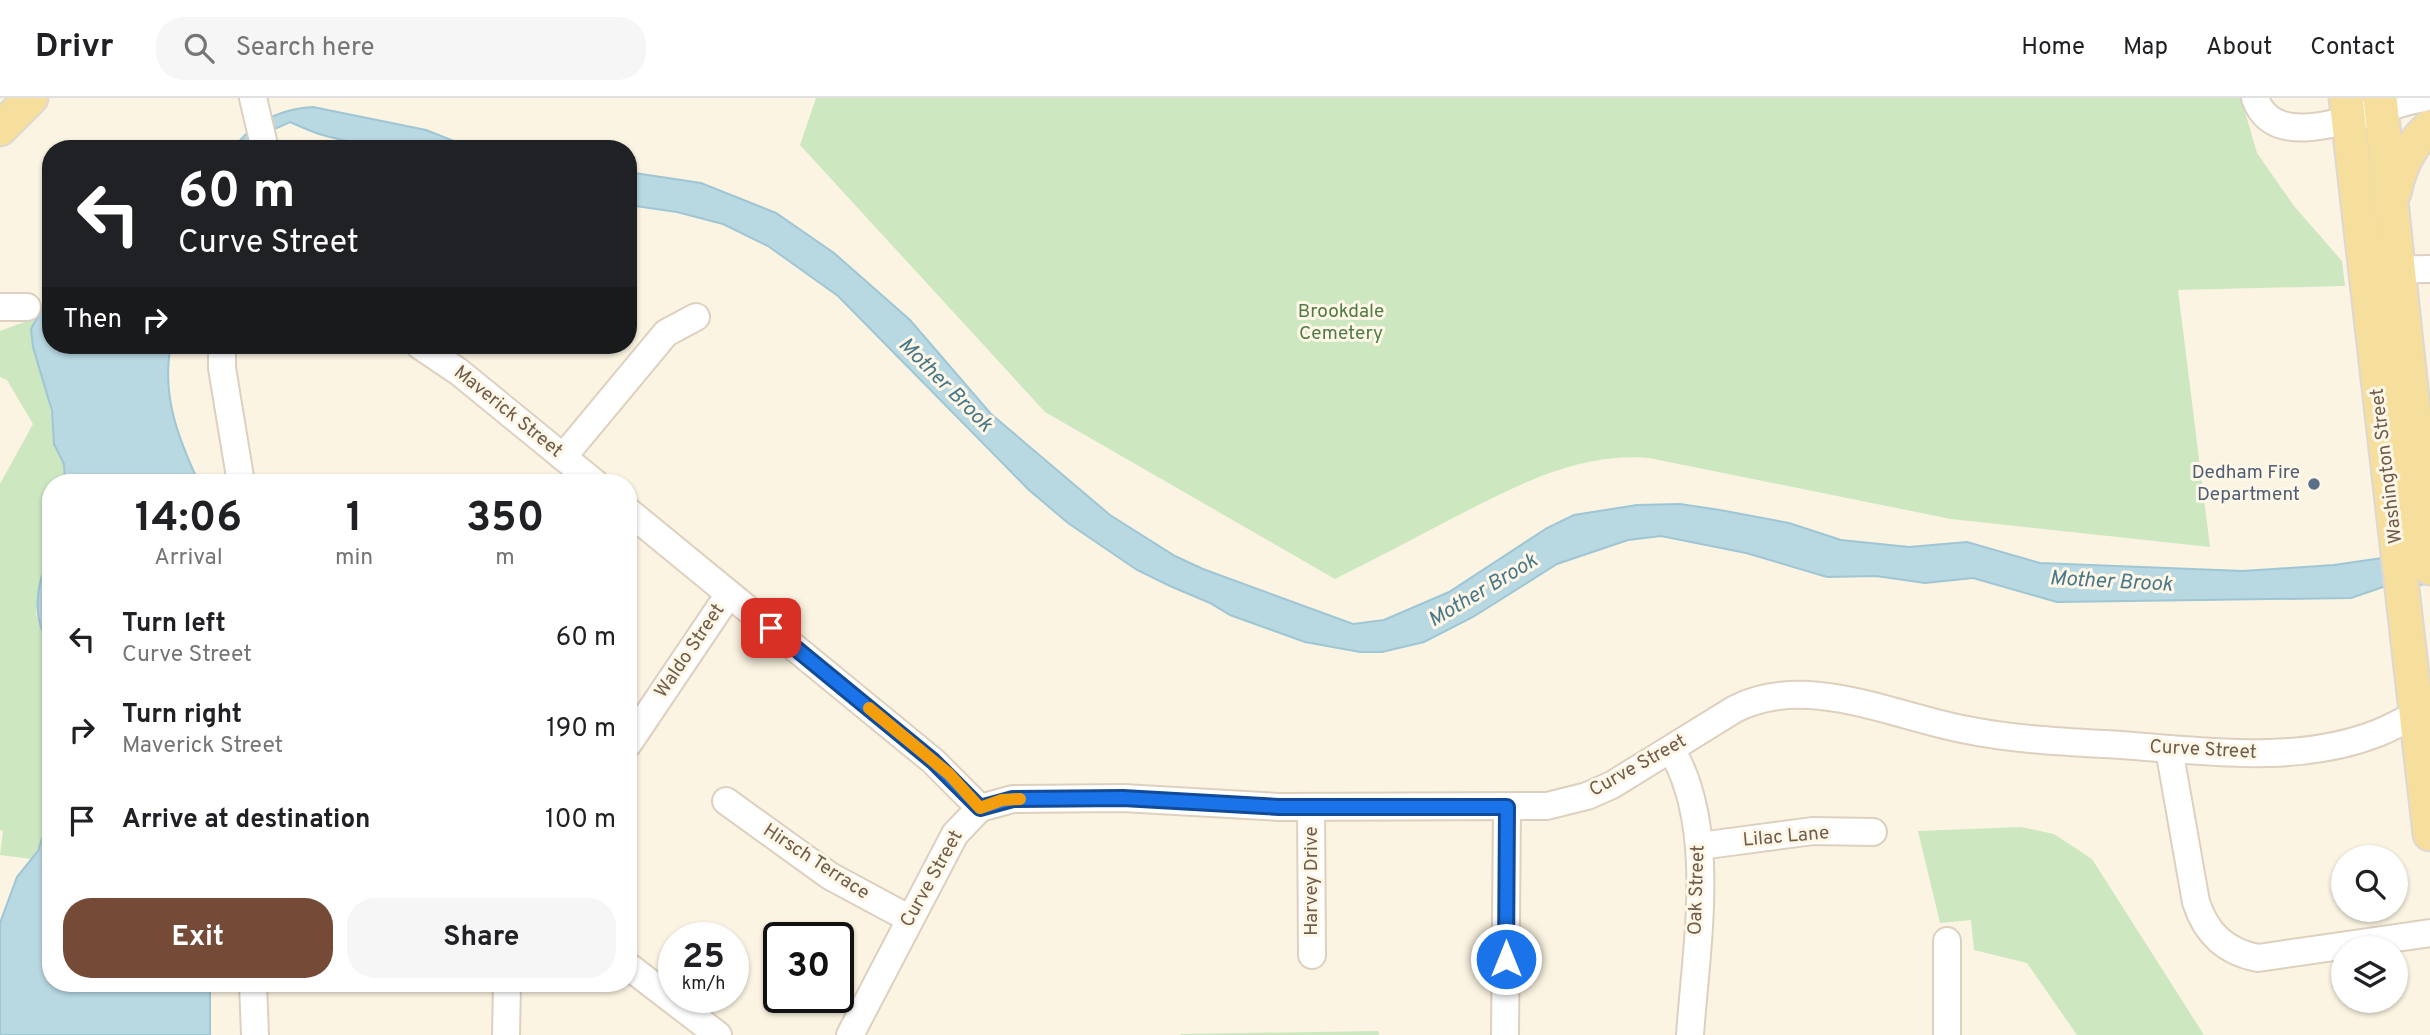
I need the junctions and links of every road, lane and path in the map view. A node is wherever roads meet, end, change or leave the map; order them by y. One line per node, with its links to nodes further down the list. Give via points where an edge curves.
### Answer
1 (31, 98): 7 (main road)
2 (2255, 98): 5 (street, via 2266,116 2286,126 2305,128)
3 (2424, 98): 4 (street)
4 (2381, 103): 5 (street); 8 (main road, Washington Street)
5 (2347, 109): 10 (main road, Washington Street)
6 (2430, 127): 8 (main road, via 2404,160)
7 (0, 130)
8 (2392, 202): 9 (main road, Washington Street)
9 (2414, 269): 10 (street); 20 (main road, Washington Street)
10 (2364, 272): 20 (main road, Washington Street)
11 (0, 307): 12 (street)
12 (27, 307)
13 (696, 317): 16 (street, via 666,333)
14 (222, 354): 17 (street)
15 (432, 354): 16 (street, Maverick Street)
16 (564, 457): 18 (street, Maverick Street)
17 (240, 474)
18 (584, 474)
19 (637, 518): 22 (street)
20 (2410, 528): 21 (main road, Washington Street); 23 (main road, Washington Street, via 2403,609)
21 (2430, 568)
22 (729, 594): 24 (street, Waldo Street); 30 (street, via 933,761)
23 (2422, 711): 26 (street, Curve Street, via 2370,736 2310,750); 32 (main road, Washington Street)
24 (637, 731)
25 (1671, 749): 26 (street, Curve Street, via 1745,703 1794,695 1846,701 1979,733); 29 (street, Curve Street, via 1587,796 1547,806); 33 (street, Oak Street, via 1686,779)
26 (2169, 749): 35 (street, via 2196,902 2202,922 2216,939 2238,953 2258,958)
27 (726, 800): 34 (street, Hirsch Terrace, via 830,876)
28 (1311, 807): 29 (street, Curve Street); 30 (street, Curve Street, via 1123,798 1013,799); 37 (street, Harvey Drive)
29 (1507, 807): 45 (street)
30 (980, 808): 34 (street, Curve Street, via 947,846)
31 (1873, 832): 33 (street, Lilac Lane, via 1813,831)
32 (2430, 834)
33 (1700, 846): 46 (street, Oak Street)
34 (910, 919): 44 (street, Curve Street)
35 (2430, 933)
36 (1947, 941): 47 (street)
37 (1312, 955)
38 (637, 973): 43 (street)
39 (253, 992): 41 (street)
40 (507, 992): 42 (street)
41 (255, 1035)
42 (506, 1035)
43 (719, 1035)
44 (850, 1035)
45 (1505, 1035)
46 (1690, 1035)
47 (1947, 1035)

